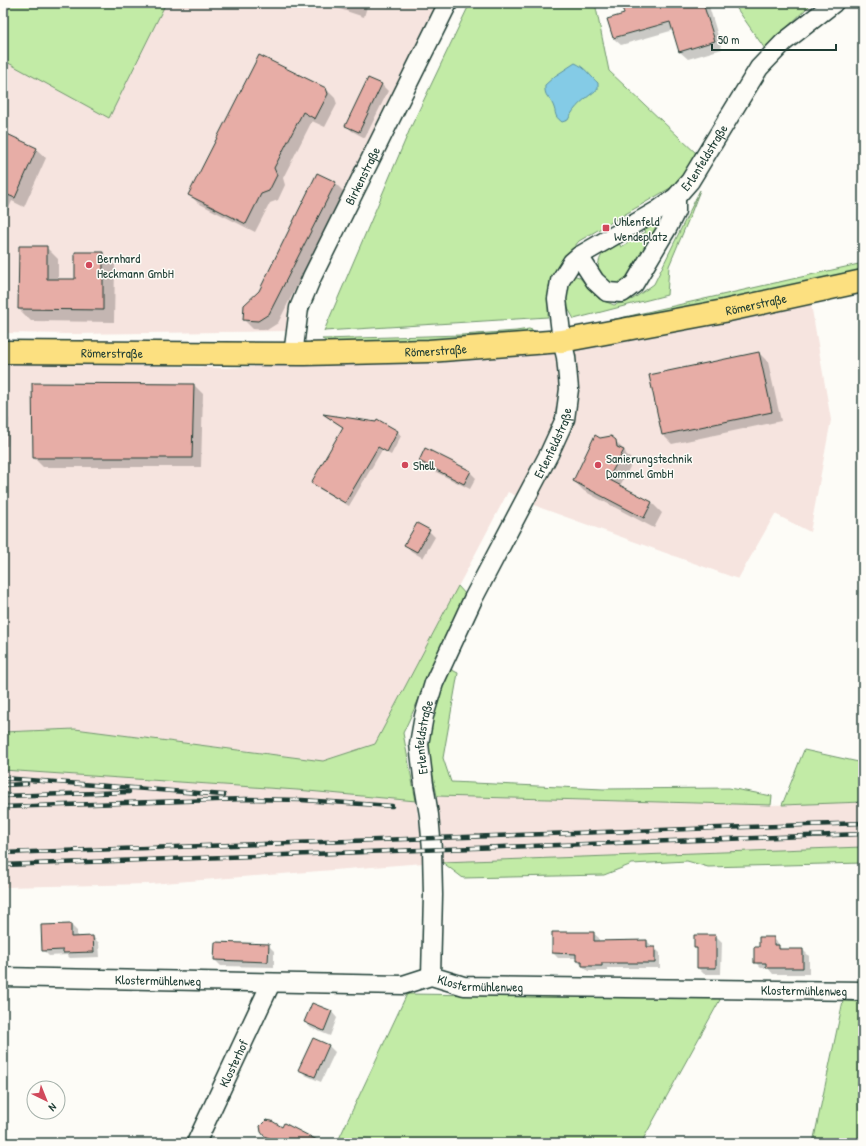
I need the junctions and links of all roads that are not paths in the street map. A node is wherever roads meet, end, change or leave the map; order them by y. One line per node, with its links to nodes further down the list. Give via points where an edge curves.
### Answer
1 (448, 3): 8 (street, Birkenstraße, via 312,277 300,308)
2 (834, 3): 3 (street, Erlenfeldstraße, via 784,42 759,68 690,182)
3 (676, 197): 4 (street, Erlenfeldstraße); 4 (street, via 676,211 668,227 634,284 622,293 607,292 595,281)
4 (579, 256): 6 (street, Erlenfeldstraße, via 560,281 557,299)
5 (863, 281): 6 (main road, Römerstraße, via 724,311)
6 (562, 341): 8 (main road, Römerstraße, via 429,352); 9 (street, Erlenfeldstraße, via 570,389 565,419 473,599 434,683 424,716 419,744 432,849)
7 (3, 352): 8 (main road, Römerstraße)
8 (292, 354)
9 (431, 976): 11 (street, Klostermühlenweg, via 403,986); 12 (street, Klostermühlenweg, via 464,986)
10 (3, 977): 11 (street, Klostermühlenweg)
11 (271, 983): 13 (street, Klosterhof)
12 (863, 992)
13 (196, 1143)

